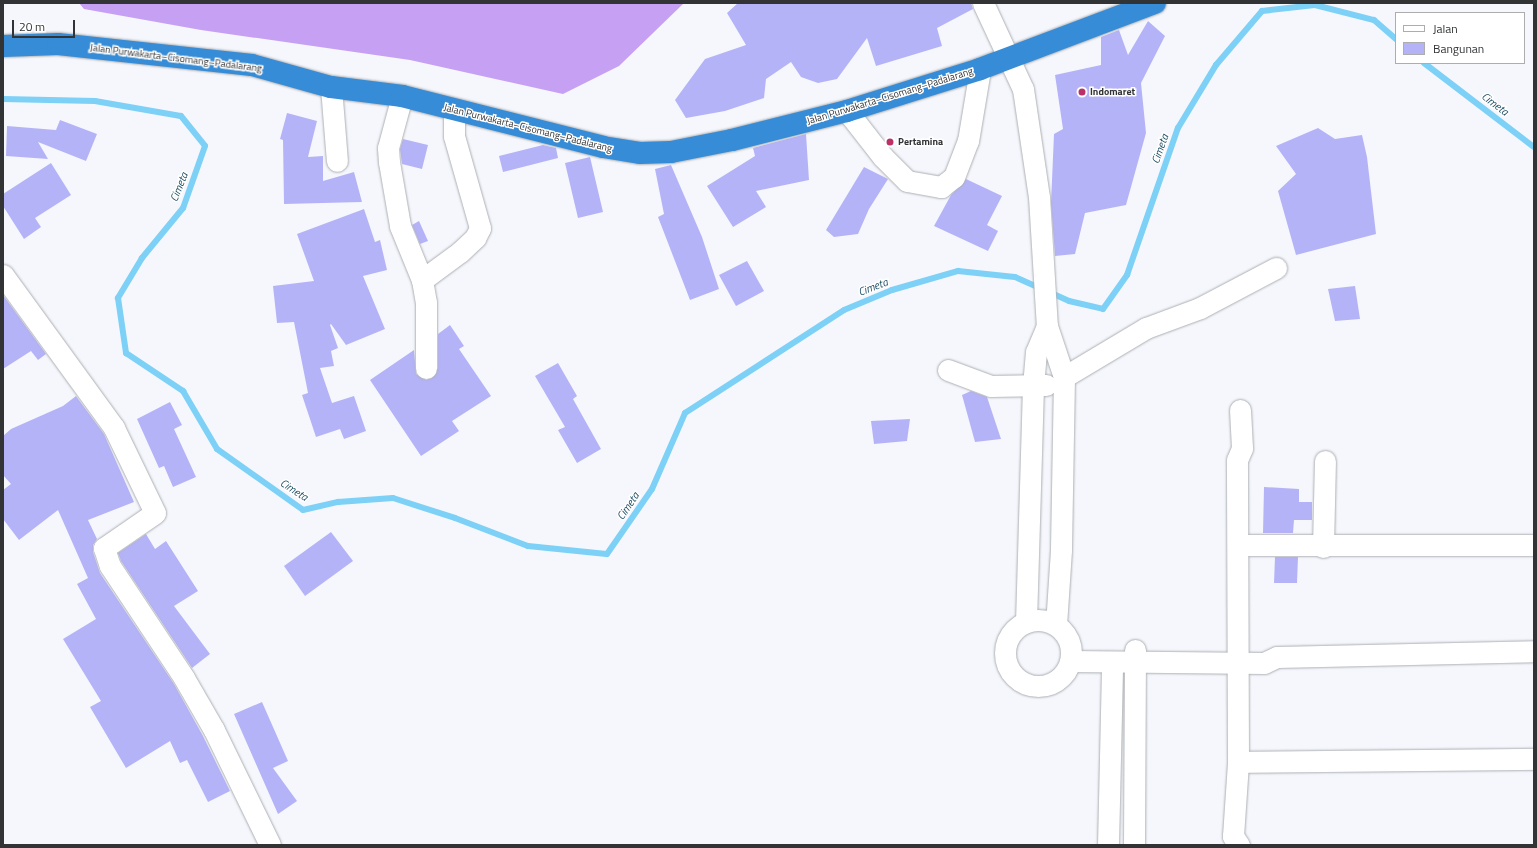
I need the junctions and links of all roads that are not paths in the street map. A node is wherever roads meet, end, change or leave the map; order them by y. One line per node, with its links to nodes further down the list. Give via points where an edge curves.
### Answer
1 (983, 3): 4 (street)
2 (1156, 3): 4 (highway, Jalan Purwakarta–Cisomang–Padalarang)
3 (3, 46): 6 (highway, Jalan Purwakarta–Cisomang–Padalarang, via 58,44 244,64)
4 (1008, 56): 5 (highway, Jalan Purwakarta–Cisomang–Padalarang); 14 (street, via 1023,89 1030,128 1044,267)
5 (980, 69): 9 (highway, Jalan Purwakarta–Cisomang–Padalarang); 9 (street, via 968,141 954,177 941,187 907,182 883,157)
6 (331, 87): 7 (highway, Jalan Purwakarta–Cisomang–Padalarang); 10 (street)
7 (402, 96): 8 (highway, Jalan Purwakarta–Cisomang–Padalarang); 13 (street, via 388,148 389,162 400,226)
8 (454, 109): 9 (highway, Jalan Purwakarta–Cisomang–Padalarang, via 603,147 640,153 671,152 732,140); 13 (street, via 454,136 480,228 475,238 465,247)
9 (847, 111)
10 (337, 161)
11 (1276, 268): 17 (street, via 1200,308 1146,328)
12 (3, 275): 33 (street, via 106,415 155,513 104,548 110,566 184,678 214,730)
13 (422, 280): 15 (street, via 426,302)
14 (1047, 326): 17 (street); 18 (street, via 1036,352)
15 (426, 368)
16 (948, 370): 18 (street, via 991,386)
17 (1064, 380): 18 (street); 25 (street, via 1061,550)
18 (1033, 386): 24 (street)
19 (1240, 410): 21 (street, via 1242,448 1237,460)
20 (1325, 461): 23 (street)
21 (1245, 545): 23 (street); 29 (street)
22 (1534, 545): 23 (street)
23 (1323, 547)
24 (1026, 622): 25 (street, via 1037,620); 27 (street, via 1017,627 1006,645 1007,666 1013,675 1031,685 1046,685 1059,678)
25 (1056, 625): 27 (street, via 1069,641)
26 (1534, 651): 29 (street, via 1277,657 1264,663)
27 (1070, 656): 28 (street); 30 (street)
28 (1135, 656): 29 (street); 30 (street); 35 (street)
29 (1244, 657): 32 (street)
30 (1112, 662): 34 (street)
31 (1534, 759): 32 (street)
32 (1243, 762): 36 (street, via 1233,836)
33 (270, 845)
34 (1108, 845)
35 (1134, 845)
36 (1239, 845)

